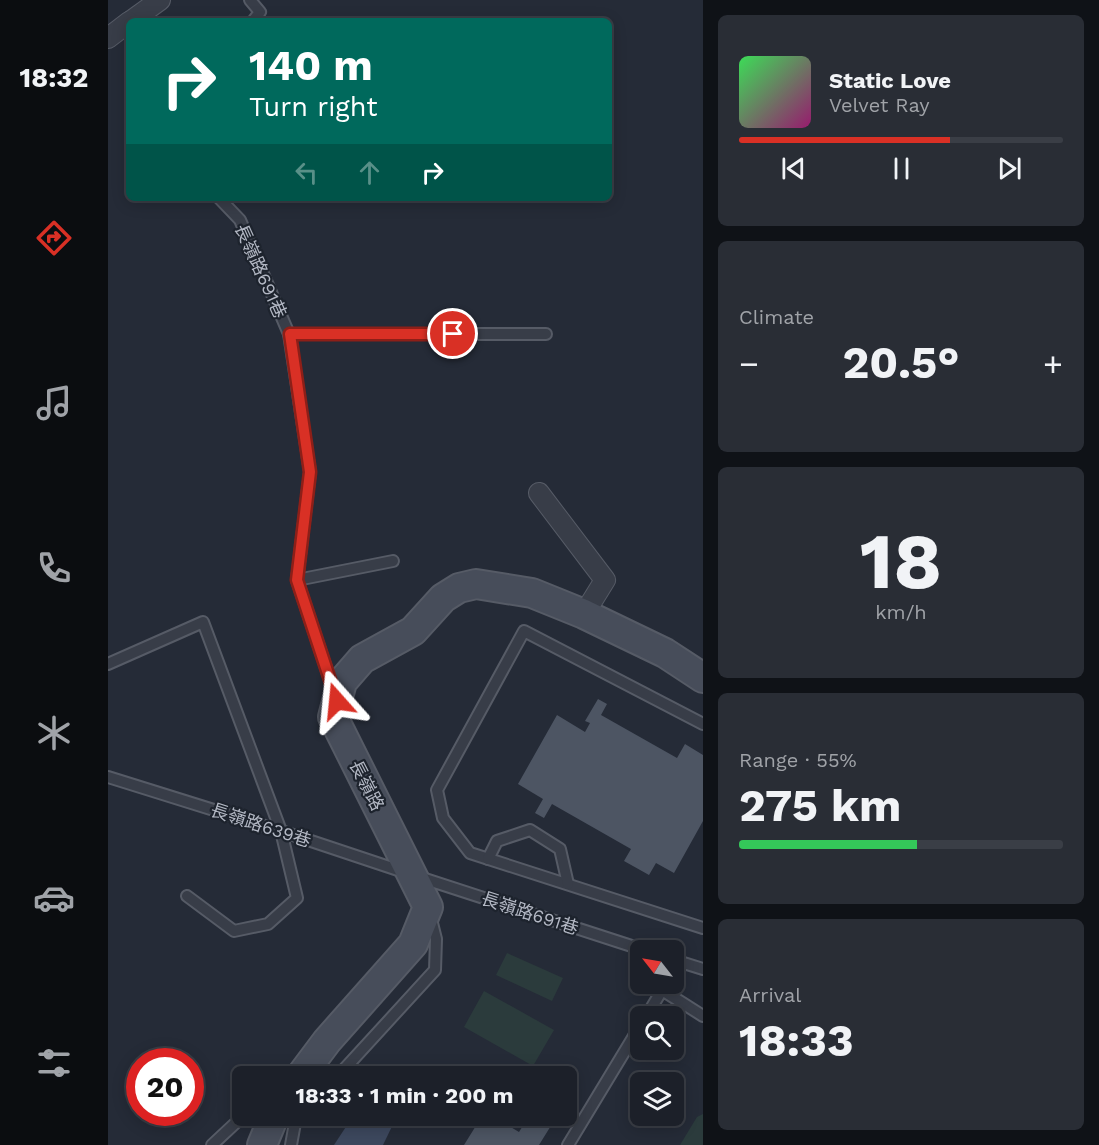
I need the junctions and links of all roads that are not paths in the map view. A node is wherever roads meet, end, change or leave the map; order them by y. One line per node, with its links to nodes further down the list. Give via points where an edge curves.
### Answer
1 (160, 0): 3 (street)
2 (250, 0): 4 (lane, via 260,12)
3 (135, 18)
4 (255, 18)
5 (126, 25): 6 (street)
6 (108, 38)
7 (222, 201): 8 (lane, 長嶺路691巷, via 240,220)
8 (290, 334): 9 (lane); 12 (lane, 長嶺路691巷, via 310,472)
9 (546, 334)
10 (539, 494): 13 (street, via 605,580)
11 (393, 561): 12 (lane)
12 (297, 580): 16 (lane, 長嶺路691巷)
13 (584, 614): 15 (street, 長嶺路, via 665,653); 16 (street, 長嶺路, via 532,593 476,584 459,588 413,631 362,659 342,682)
14 (108, 664): 19 (lane, via 203,622)
15 (703, 678)
16 (337, 701): 21 (street, 長嶺路, via 333,717)
17 (703, 724): 20 (lane, via 524,631 437,790 443,818 470,853)
18 (108, 777): 19 (lane, 長嶺路639巷)
19 (281, 831): 21 (lane, 長嶺路639巷); 23 (lane, via 297,898 268,924 234,931)
20 (488, 860): 22 (lane); 22 (lane, via 497,841 530,830 560,849)
21 (413, 875): 24 (street, 長嶺路); 26 (lane, 長嶺路691巷)
22 (568, 884): 25 (lane)
23 (187, 896)
24 (428, 907): 32 (street, via 413,944); 33 (lane, via 436,939 435,970)
25 (703, 928)
26 (630, 945)
27 (684, 963): 28 (lane)
28 (703, 969)
29 (653, 1006): 30 (lane, via 662,990)
30 (703, 1016)
31 (630, 1043): 40 (lane)
32 (307, 1066)
33 (347, 1066)
34 (232, 1126): 37 (lane)
35 (270, 1126): 38 (street)
36 (294, 1126): 39 (lane)
37 (212, 1145)
38 (262, 1145)
39 (291, 1145)
40 (568, 1145)

